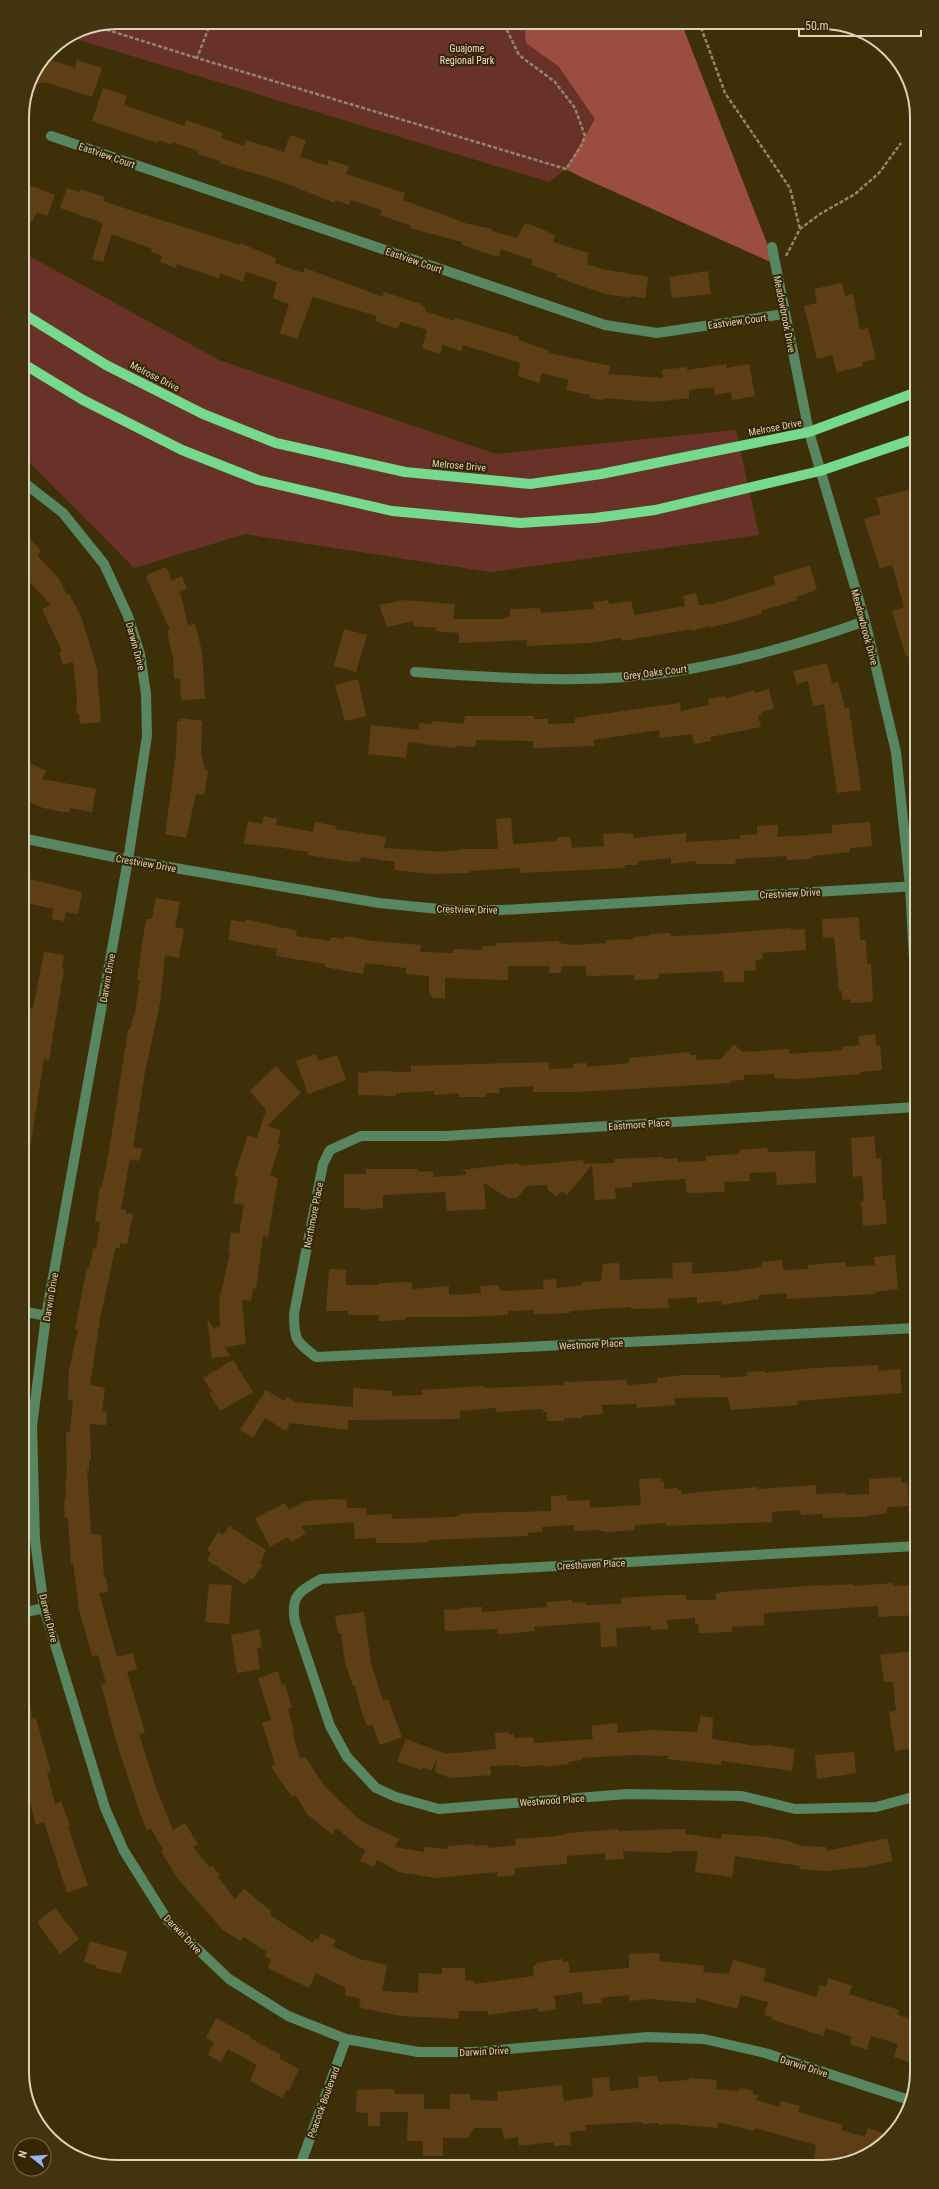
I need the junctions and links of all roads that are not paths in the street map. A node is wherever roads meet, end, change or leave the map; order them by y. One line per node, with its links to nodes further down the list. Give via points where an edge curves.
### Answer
1 (51, 136): 3 (street, Eastview Court, via 605,325 656,333)
2 (772, 247): 3 (street, Meadowbrook Drive)
3 (784, 314): 7 (street, Meadowbrook Drive)
4 (29, 317): 7 (main road, Melrose Drive, via 106,365 203,414 276,443 405,472 530,484 601,474)
5 (29, 367): 9 (main road, via 83,400 182,450 258,480 392,510 520,523 595,518 655,510)
6 (910, 395): 7 (main road, Melrose Drive)
7 (809, 432): 9 (street, Meadowbrook Drive)
8 (910, 440): 9 (main road)
9 (820, 471): 11 (street, Meadowbrook Drive)
10 (29, 486): 15 (street, Darwin Drive, via 63,513 104,564 128,616 140,654 146,694 147,736)
11 (865, 621): 12 (street, Grey Oaks Court, via 822,637 710,664 636,676 526,680); 14 (street, Meadowbrook Drive, via 896,752)
12 (416, 672)
13 (29, 839): 15 (street, Crestview Drive)
14 (910, 856)
15 (128, 860): 16 (street, Crestview Drive, via 379,903 449,910 502,910); 21 (street, Darwin Drive)
16 (910, 886)
17 (910, 1107): 18 (street, Eastmore Place, via 445,1136)
18 (361, 1136): 20 (street, Northmore Place, via 330,1150 323,1164)
19 (29, 1312): 21 (street)
20 (294, 1314): 22 (street, Westmore Place, via 294,1334 299,1343 316,1357)
21 (46, 1316): 24 (street, Darwin Drive, via 32,1426 35,1540)
22 (910, 1328)
23 (910, 1546): 26 (street, Cresthaven Place, via 321,1579 298,1592 292,1608)
24 (44, 1608): 25 (street); 28 (street, Darwin Drive, via 105,1808 124,1851 168,1921 228,1979 288,2016)
25 (29, 1611)
26 (295, 1622): 27 (street, Westwood Place, via 330,1726 347,1757 376,1788 396,1797 439,1809 627,1794 742,1796 794,1809 876,1807)
27 (910, 1798)
28 (346, 2039): 29 (street, Darwin Drive, via 418,2052 474,2052 648,2037 704,2040 765,2053); 30 (street, Peacock Boulevard)
29 (905, 2099)
30 (302, 2160)

